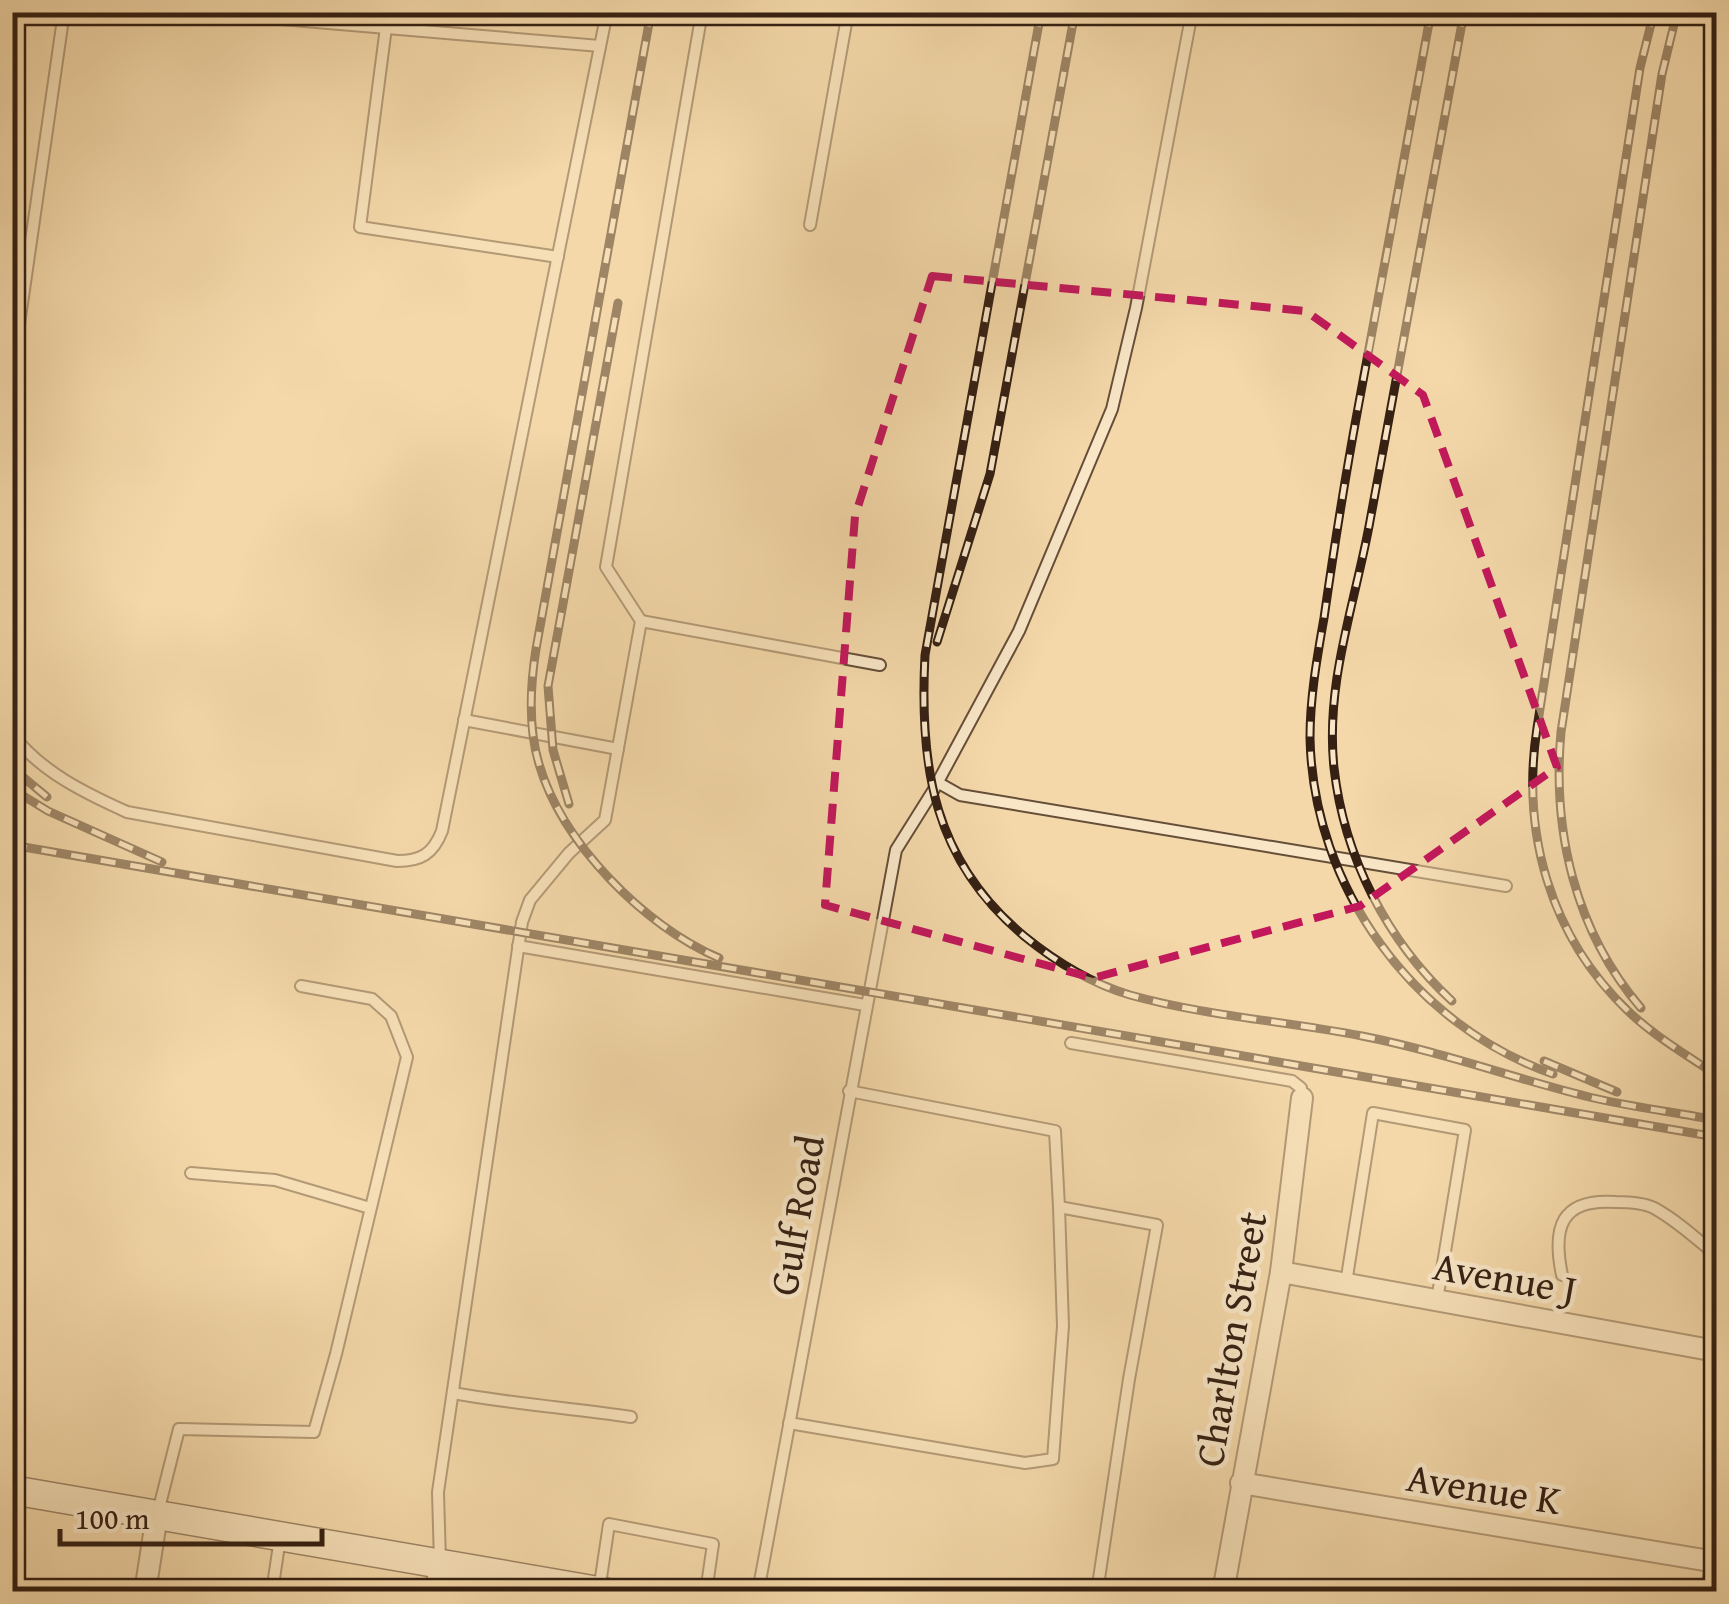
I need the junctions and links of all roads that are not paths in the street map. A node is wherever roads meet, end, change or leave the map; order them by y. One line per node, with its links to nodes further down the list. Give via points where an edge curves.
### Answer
1 (64, 12): 12 (lane)
2 (198, 12): 8 (lane)
3 (388, 12): 8 (lane)
4 (607, 12): 9 (lane)
5 (702, 12): 13 (lane, via 606,567)
6 (848, 12): 10 (lane)
7 (1192, 12): 18 (lane, Gulf Road, via 1112,409 1019,631)
8 (386, 29): 9 (lane); 11 (lane, via 360,226)
9 (600, 46): 11 (lane)
10 (810, 225)
11 (558, 257): 15 (lane)
12 (12, 373)
13 (641, 621): 14 (lane); 17 (lane)
14 (880, 665)
15 (464, 720): 16 (lane, via 442,831 428,855 397,862 127,812 50,770); 17 (lane)
16 (12, 734)
17 (618, 748): 20 (lane, via 605,820 530,900)
18 (937, 782): 19 (lane, via 960,794); 22 (lane, Gulf Road, via 896,850)
19 (1506, 886)
20 (518, 946): 22 (lane); 35 (lane)
21 (301, 986): 28 (lane, via 372,999 392,1016 407,1057)
22 (865, 1005): 24 (lane, Gulf Road)
23 (1071, 1043): 25 (lane, via 1292,1081)
24 (849, 1091): 27 (lane, via 1056,1131); 37 (lane, Gulf Road)
25 (1302, 1098): 30 (street, Charlton Street)
26 (191, 1173): 28 (lane, via 275,1180)
27 (1059, 1206): 37 (lane, via 1063,1326 1053,1459 1025,1463); 50 (lane, via 1157,1225)
28 (370, 1208): 40 (lane, via 314,1432 179,1428)
29 (1716, 1255): 31 (lane, via 1652,1206 1595,1201 1575,1207 1564,1221 1556,1244)
30 (1281, 1272): 32 (street, Avenue J); 38 (street, Charlton Street)
31 (1562, 1276)
32 (1346, 1284): 33 (street, Avenue J); 33 (lane, via 1373,1114 1465,1130)
33 (1438, 1300): 34 (street, Avenue J)
34 (1716, 1351)
35 (453, 1393): 36 (lane); 43 (lane, via 438,1492)
36 (631, 1416)
37 (789, 1422): 49 (lane, Gulf Road)
38 (1241, 1483): 42 (street, Avenue K); 51 (street, Charlton Street)
39 (12, 1490): 40 (main road)
40 (157, 1515): 41 (main road); 45 (street)
41 (280, 1536): 43 (main road); 46 (lane)
42 (1716, 1562): 52 (street)
43 (440, 1563): 44 (main road); 47 (street)
44 (601, 1591): 48 (lane, via 609,1524 713,1544)
45 (145, 1592)
46 (272, 1592)
47 (436, 1592)
48 (706, 1592)
49 (758, 1592)
50 (1097, 1592)
51 (1223, 1592)
52 (1712, 1592)

